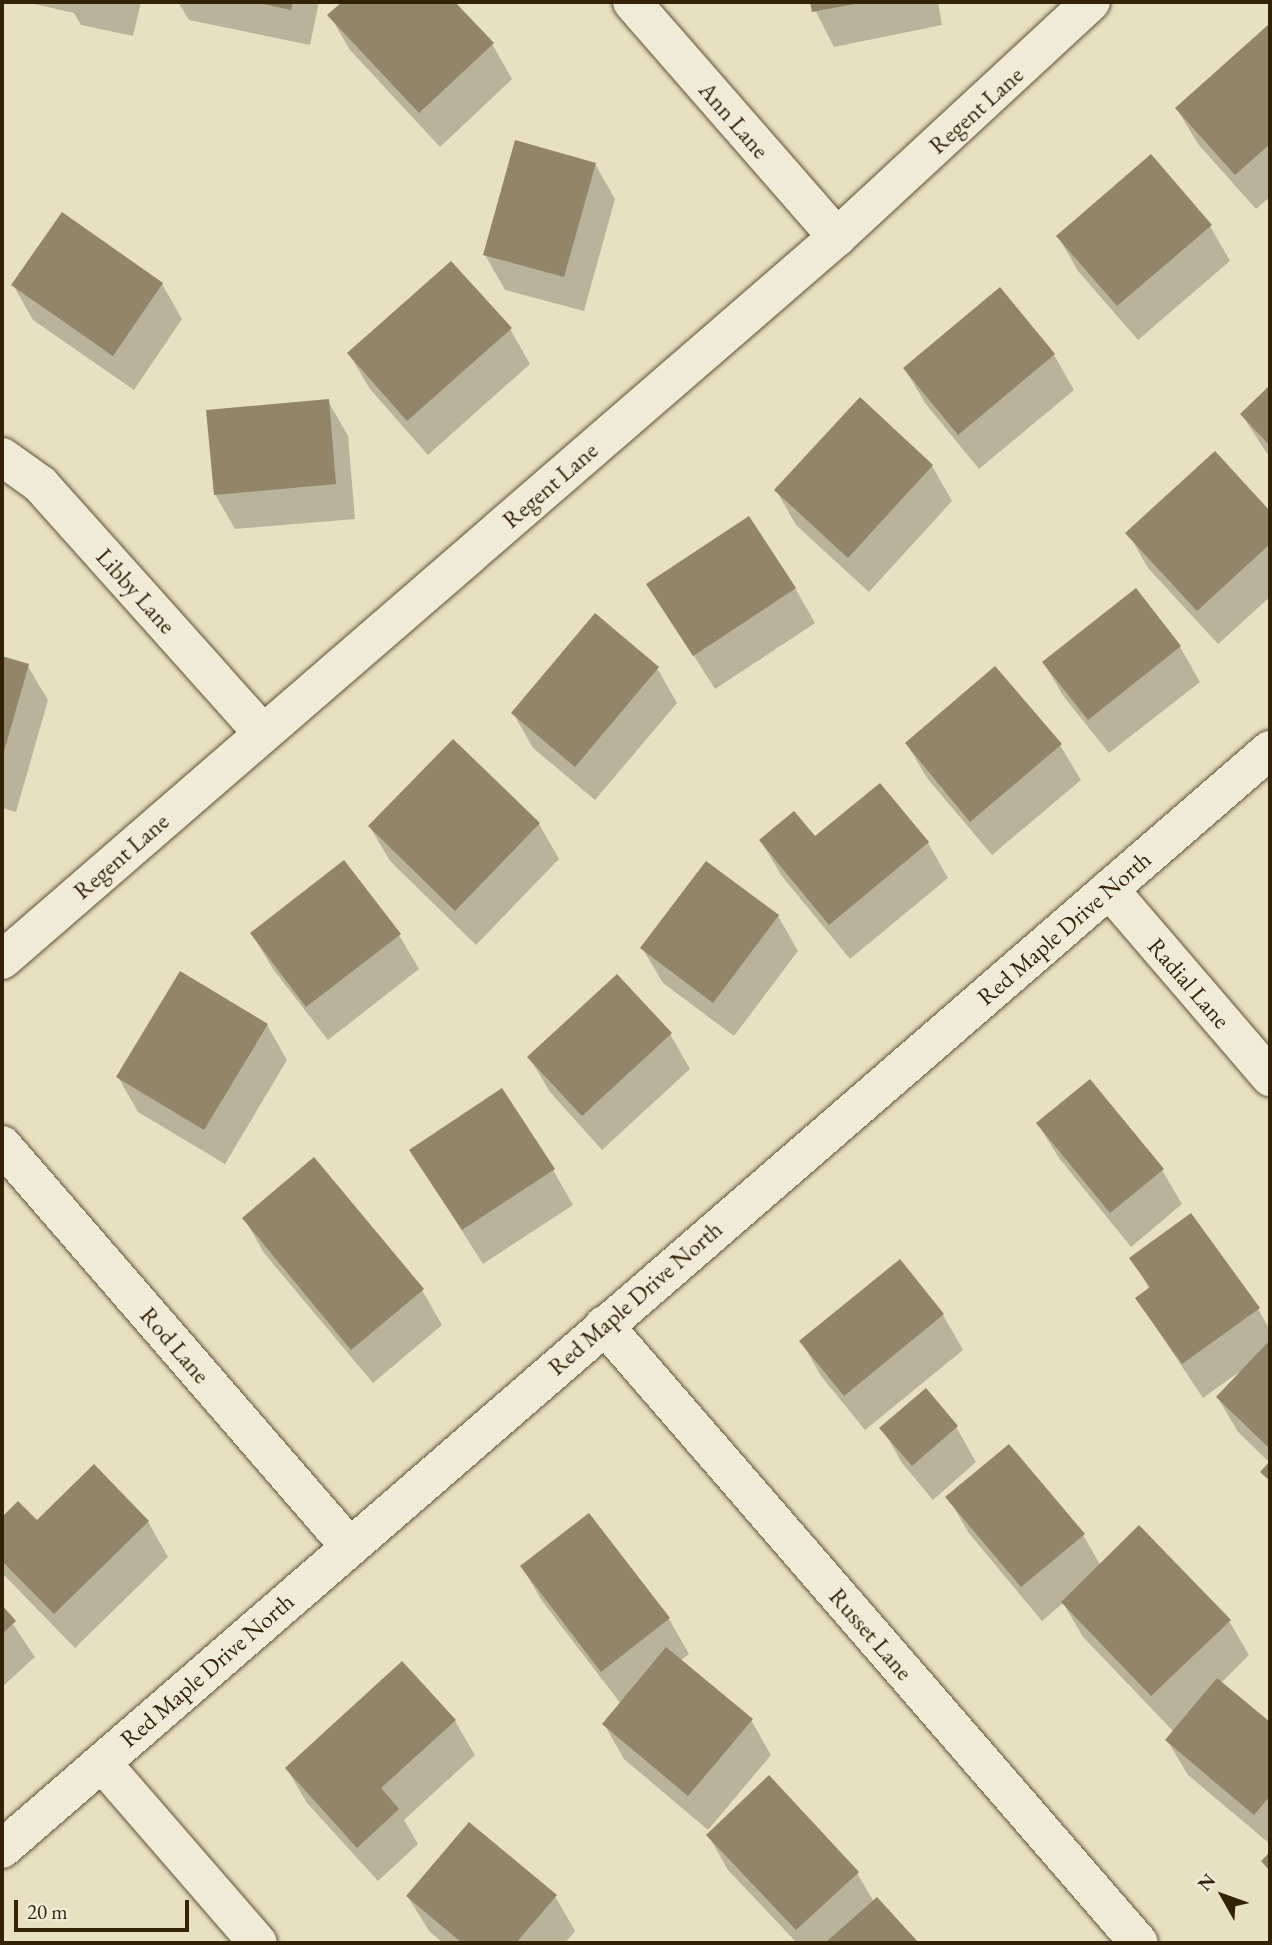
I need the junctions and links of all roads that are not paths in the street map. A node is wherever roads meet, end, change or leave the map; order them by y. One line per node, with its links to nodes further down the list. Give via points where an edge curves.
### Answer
1 (632, 2): 3 (street, Ann Lane)
2 (1091, 2): 3 (street, Regent Lane)
3 (837, 237): 5 (street, Regent Lane)
4 (2, 457): 5 (street, Libby Lane, via 40,485)
5 (263, 733): 8 (street, Regent Lane)
6 (1270, 750): 7 (street, Red Maple Drive North)
7 (1108, 889): 9 (street, Radial Lane); 11 (street, Red Maple Drive North)
8 (2, 960)
9 (1270, 1077)
10 (2, 1145): 12 (street, Rod Lane)
11 (604, 1325): 12 (street, Red Maple Drive North); 16 (street, Russet Lane)
12 (349, 1546): 13 (street, Red Maple Drive North)
13 (102, 1763): 14 (street, Red Maple Drive North); 15 (street)
14 (2, 1849)
15 (258, 1943)
16 (1139, 1943)

